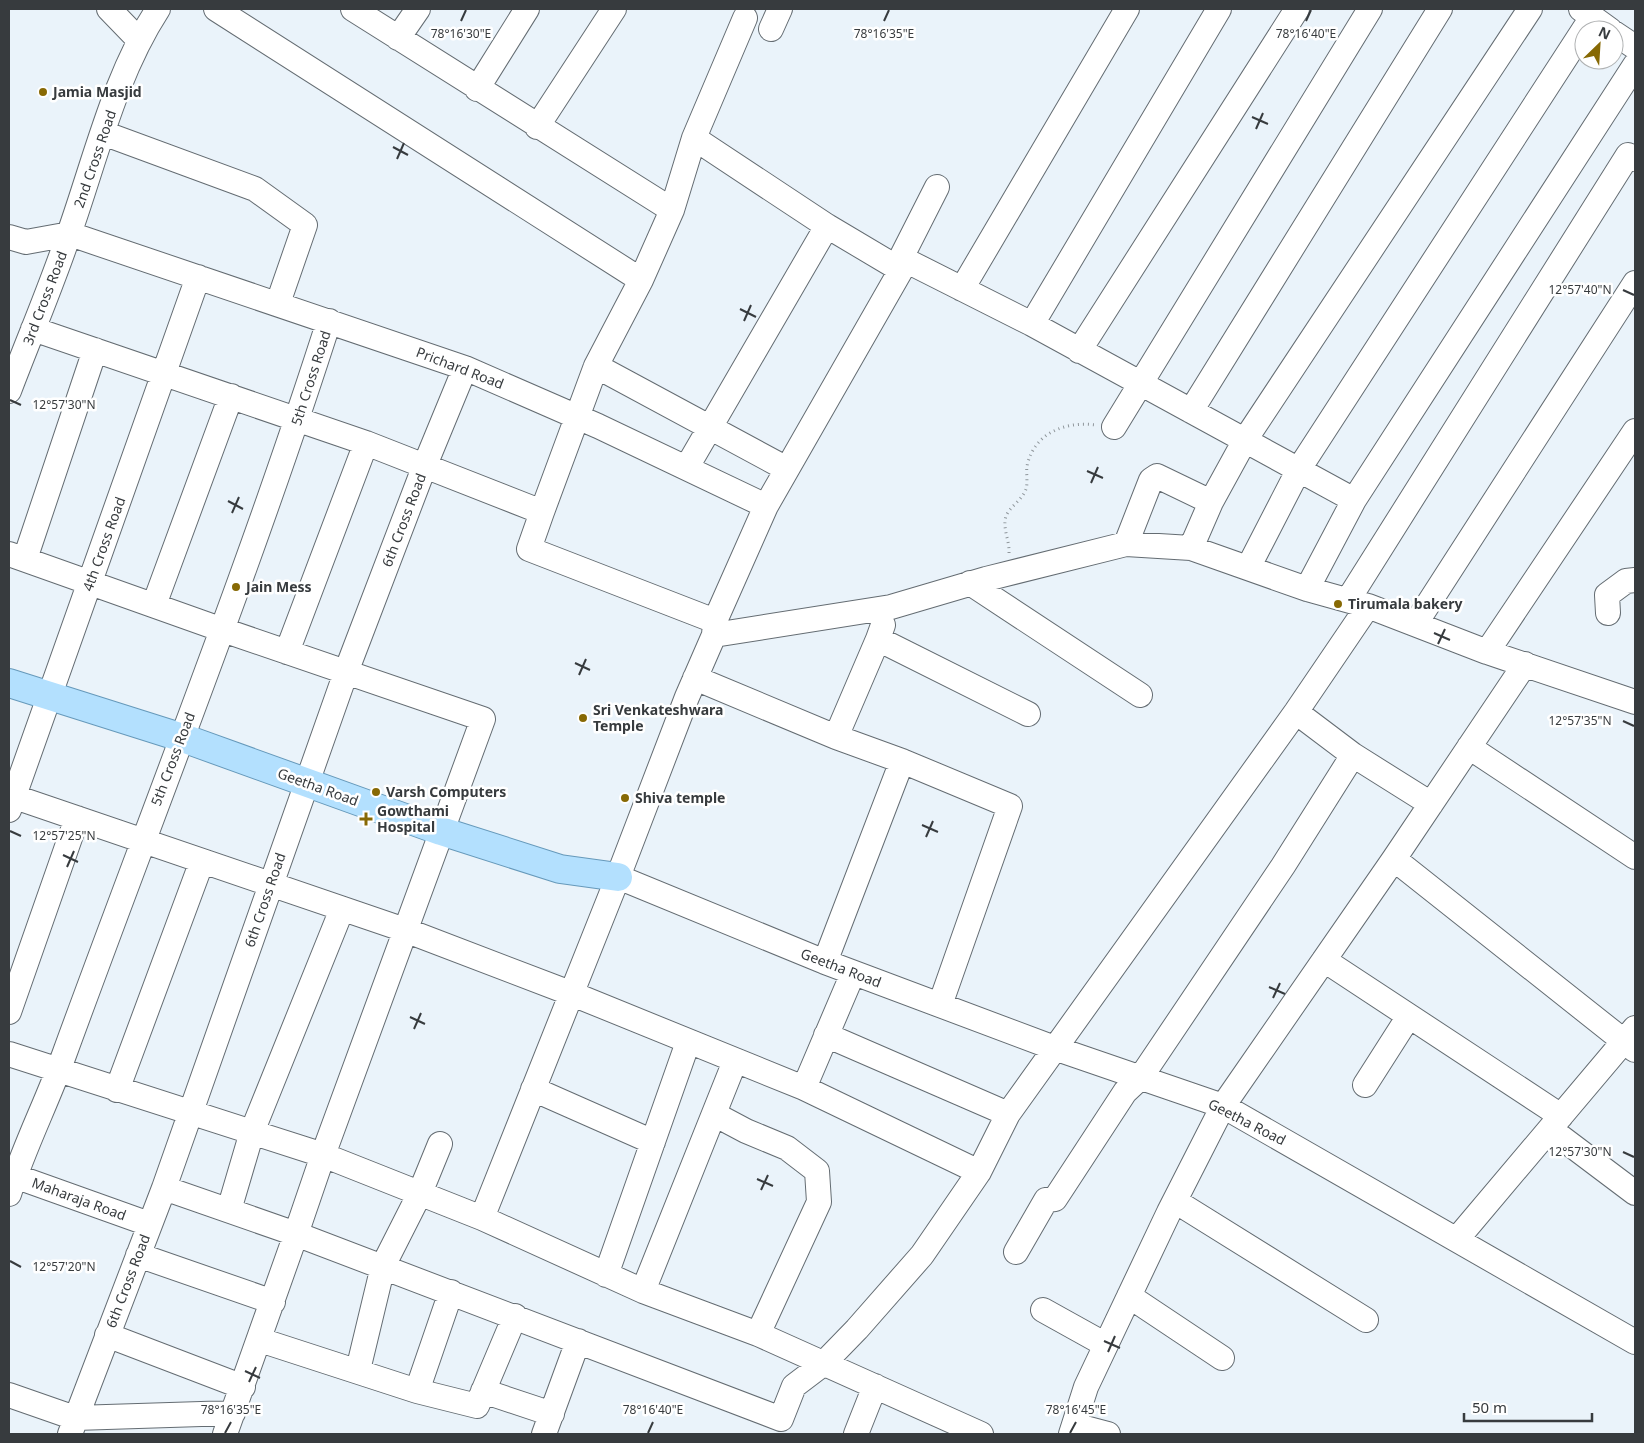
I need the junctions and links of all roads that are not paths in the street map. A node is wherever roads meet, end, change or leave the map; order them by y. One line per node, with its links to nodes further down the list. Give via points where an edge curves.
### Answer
1 (109, 9): 17 (street)
2 (158, 9): 17 (street, 2nd Cross Road)
3 (216, 9): 33 (street)
4 (353, 9): 16 (street)
5 (418, 9): 16 (street)
6 (527, 9): 21 (street)
7 (614, 9): 22 (street)
8 (1127, 9): 35 (street)
9 (1220, 9): 38 (street)
10 (1297, 9): 41 (street)
11 (1370, 9): 46 (street)
12 (1440, 9): 48 (street)
13 (1530, 9): 54 (street)
14 (745, 18): 24 (street)
15 (1594, 19): 59 (street)
16 (398, 38): 21 (street)
17 (138, 39): 23 (street, 2nd Cross Road)
18 (1624, 40): 19 (street)
19 (1635, 48)
20 (1635, 65): 60 (street)
21 (477, 89): 22 (street)
22 (537, 127): 27 (street)
23 (103, 133): 29 (street, 2nd Cross Road); 36 (street, via 255,190 305,225)
24 (694, 138): 27 (street); 28 (street)
25 (1635, 159): 72 (street, via 1628,155)
26 (937, 188): 31 (street)
27 (672, 210): 33 (street)
28 (827, 226): 31 (street); 52 (street)
29 (70, 234): 30 (street, Prichard Road, via 26,242); 32 (street, Prichard Road); 39 (street, 3rd Cross Road)
30 (9, 237)
31 (901, 264): 35 (street); 58 (street)
32 (198, 277): 36 (street, Prichard Road); 44 (street, 4th Cross Road)
33 (641, 280): 42 (street)
34 (1635, 283): 76 (street)
35 (962, 289): 38 (street)
36 (278, 303): 37 (street, Prichard Road)
37 (329, 321): 43 (street, Prichard Road); 50 (street, 5th Cross Road)
38 (1032, 324): 41 (street)
39 (33, 329): 40 (street); 45 (street, 3rd Cross Road)
40 (95, 350): 44 (street); 66 (street)
41 (1079, 351): 46 (street)
42 (596, 366): 49 (street); 52 (street)
43 (465, 368): 49 (street, Prichard Road); 56 (street, 6th Cross Road)
44 (164, 374): 47 (street); 69 (street, 4th Cross Road)
45 (11, 377)
46 (1139, 383): 48 (street); 51 (street)
47 (231, 396): 50 (street); 73 (street)
48 (1191, 411): 54 (street)
49 (576, 416): 57 (street, Prichard Road); 63 (street)
50 (298, 419): 55 (street); 78 (street, 5th Cross Road)
51 (1114, 427)
52 (710, 428): 57 (street); 58 (street)
53 (1635, 431): 81 (street)
54 (1245, 440): 59 (street); 61 (street)
55 (366, 443): 56 (street); 80 (street)
56 (425, 465): 63 (street); 83 (street, 6th Cross Road)
57 (687, 467): 62 (street, Prichard Road)
58 (787, 469): 62 (street)
59 (1299, 469): 60 (street); 67 (street)
60 (1354, 500): 71 (street)
61 (1211, 502): 64 (street, via 1157,476 1150,480); 65 (street)
62 (766, 506): 77 (street)
63 (542, 512): 77 (street, via 529,549)
64 (1126, 544): 65 (street); 70 (street)
65 (1191, 548): 67 (street)
66 (17, 557): 69 (street)
67 (1248, 568): 71 (street)
68 (1635, 580): 75 (street, via 1626,581 1607,595)
69 (90, 582): 73 (street); 87 (street, 4th Cross Road)
70 (970, 583): 74 (street); 86 (street)
71 (1307, 589): 72 (street)
72 (1358, 603): 76 (street); 89 (street)
73 (154, 605): 78 (street)
74 (890, 607): 77 (street); 79 (street)
75 (1608, 613)
76 (1416, 623): 81 (street)
77 (714, 628): 84 (street)
78 (220, 629): 80 (street); 92 (street, 5th Cross Road)
79 (878, 639): 90 (street); 91 (street)
80 (287, 652): 83 (street)
81 (1487, 652): 82 (street)
82 (1525, 664): 88 (street); 93 (street)
83 (346, 672): 96 (street, 6th Cross Road); 100 (street, via 483,719)
84 (695, 678): 91 (street); 105 (street)
85 (9, 683): 87 (main road, Geetha Road)
86 (1140, 695)
87 (49, 697): 92 (main road, Geetha Road); 97 (street, 4th Cross Road)
88 (1635, 702)
89 (1296, 712): 94 (street); 119 (street)
90 (1028, 714)
91 (836, 737): 95 (street)
92 (182, 738): 96 (main road, Geetha Road); 101 (street, 5th Cross Road)
93 (1469, 747): 98 (street); 102 (street)
94 (1353, 755): 98 (street); 123 (street, via 1283,866)
95 (902, 761): 110 (street); 113 (street, via 1010,806)
96 (306, 783): 100 (main road, Geetha Road); 106 (street, 6th Cross Road)
97 (10, 801): 99 (street)
98 (1431, 804): 103 (street)
99 (77, 818): 101 (street); 114 (street)
100 (441, 831): 105 (main road, Geetha Road, via 560,869); 108 (street)
101 (142, 840): 104 (street); 122 (street, 5th Cross Road)
102 (1635, 857)
103 (1394, 859): 109 (street); 117 (street)
104 (202, 860): 106 (street); 127 (street)
105 (618, 877): 110 (street, Geetha Road); 112 (street)
106 (271, 884): 107 (street); 129 (street, 6th Cross Road)
107 (342, 909): 108 (street); 133 (street)
108 (405, 930): 112 (street); 136 (street)
109 (1324, 960): 115 (street); 128 (street)
110 (825, 962): 111 (street, Geetha Road)
111 (853, 972): 113 (street, Geetha Road); 116 (street)
112 (570, 993): 118 (street); 126 (street)
113 (940, 1005): 119 (street, Geetha Road)
114 (9, 1012)
115 (1409, 1016): 124 (street); 132 (street)
116 (826, 1035): 125 (street); 131 (street)
117 (1632, 1040): 132 (street)
118 (688, 1042): 121 (street); 134 (street)
119 (1057, 1049): 123 (street, Geetha Road); 131 (street)
120 (9, 1054): 122 (street)
121 (735, 1061): 125 (street); 130 (street)
122 (58, 1071): 127 (street); 138 (street, 5th Cross Road)
123 (1141, 1077): 128 (street, Geetha Road); 148 (street, via 1125,1092 1055,1199 1046,1200)
124 (1365, 1085)
125 (804, 1088): 137 (street)
126 (533, 1089): 134 (street); 144 (street)
127 (117, 1090): 129 (street)
128 (1223, 1106): 142 (street); 147 (street, Geetha Road)
129 (190, 1112): 133 (street); 139 (street, 6th Cross Road)
130 (714, 1114): 152 (street); 159 (street, via 787,1148 817,1171 819,1202)
131 (1008, 1114): 137 (street)
132 (1555, 1123): 141 (street); 147 (street)
133 (252, 1132): 136 (street); 143 (street)
134 (652, 1142): 151 (street)
135 (440, 1144): 140 (street)
136 (323, 1155): 140 (street); 146 (street)
137 (980, 1172): 166 (street, via 922,1255)
138 (11, 1181): 145 (street, Maharaja Road)
139 (164, 1188): 143 (street); 145 (street, 6th Cross Road)
140 (420, 1193): 144 (street); 150 (street)
141 (1635, 1193)
142 (1175, 1201): 154 (street); 158 (street)
143 (229, 1210): 146 (street)
144 (482, 1218): 151 (street)
145 (149, 1224): 149 (street, 6th Cross Road)
146 (296, 1234): 150 (street); 155 (street)
147 (1457, 1239): 163 (street, Geetha Road)
148 (1016, 1252)
149 (138, 1255): 155 (street); 160 (street, 6th Cross Road)
150 (383, 1266): 153 (street); 167 (street)
151 (606, 1275): 152 (street)
152 (643, 1291): 159 (street)
153 (450, 1292): 157 (street); 170 (street)
154 (1129, 1296): 164 (street); 165 (street)
155 (273, 1302): 161 (street)
156 (1043, 1310): 164 (street)
157 (515, 1316): 162 (street); 171 (street)
158 (1366, 1320)
159 (758, 1334): 166 (street)
160 (107, 1336): 169 (street); 175 (street, 6th Cross Road)
161 (260, 1340): 167 (street); 169 (street)
162 (578, 1341): 166 (street, via 781,1419 794,1386); 174 (street)
163 (1635, 1342)
164 (1106, 1345): 176 (street, via 1086,1387)
165 (1222, 1358)
166 (823, 1364): 168 (street)
167 (358, 1370): 170 (street)
168 (875, 1386): 177 (street); 178 (street)
169 (242, 1388): 173 (street)
170 (417, 1391): 171 (street, via 477,1406)
171 (483, 1391): 174 (street)
172 (9, 1395): 175 (street)
173 (229, 1423): 175 (street)
174 (548, 1424)
175 (72, 1426)
176 (1073, 1429): 179 (street)
177 (856, 1434)
178 (981, 1434)
179 (1108, 1434)

